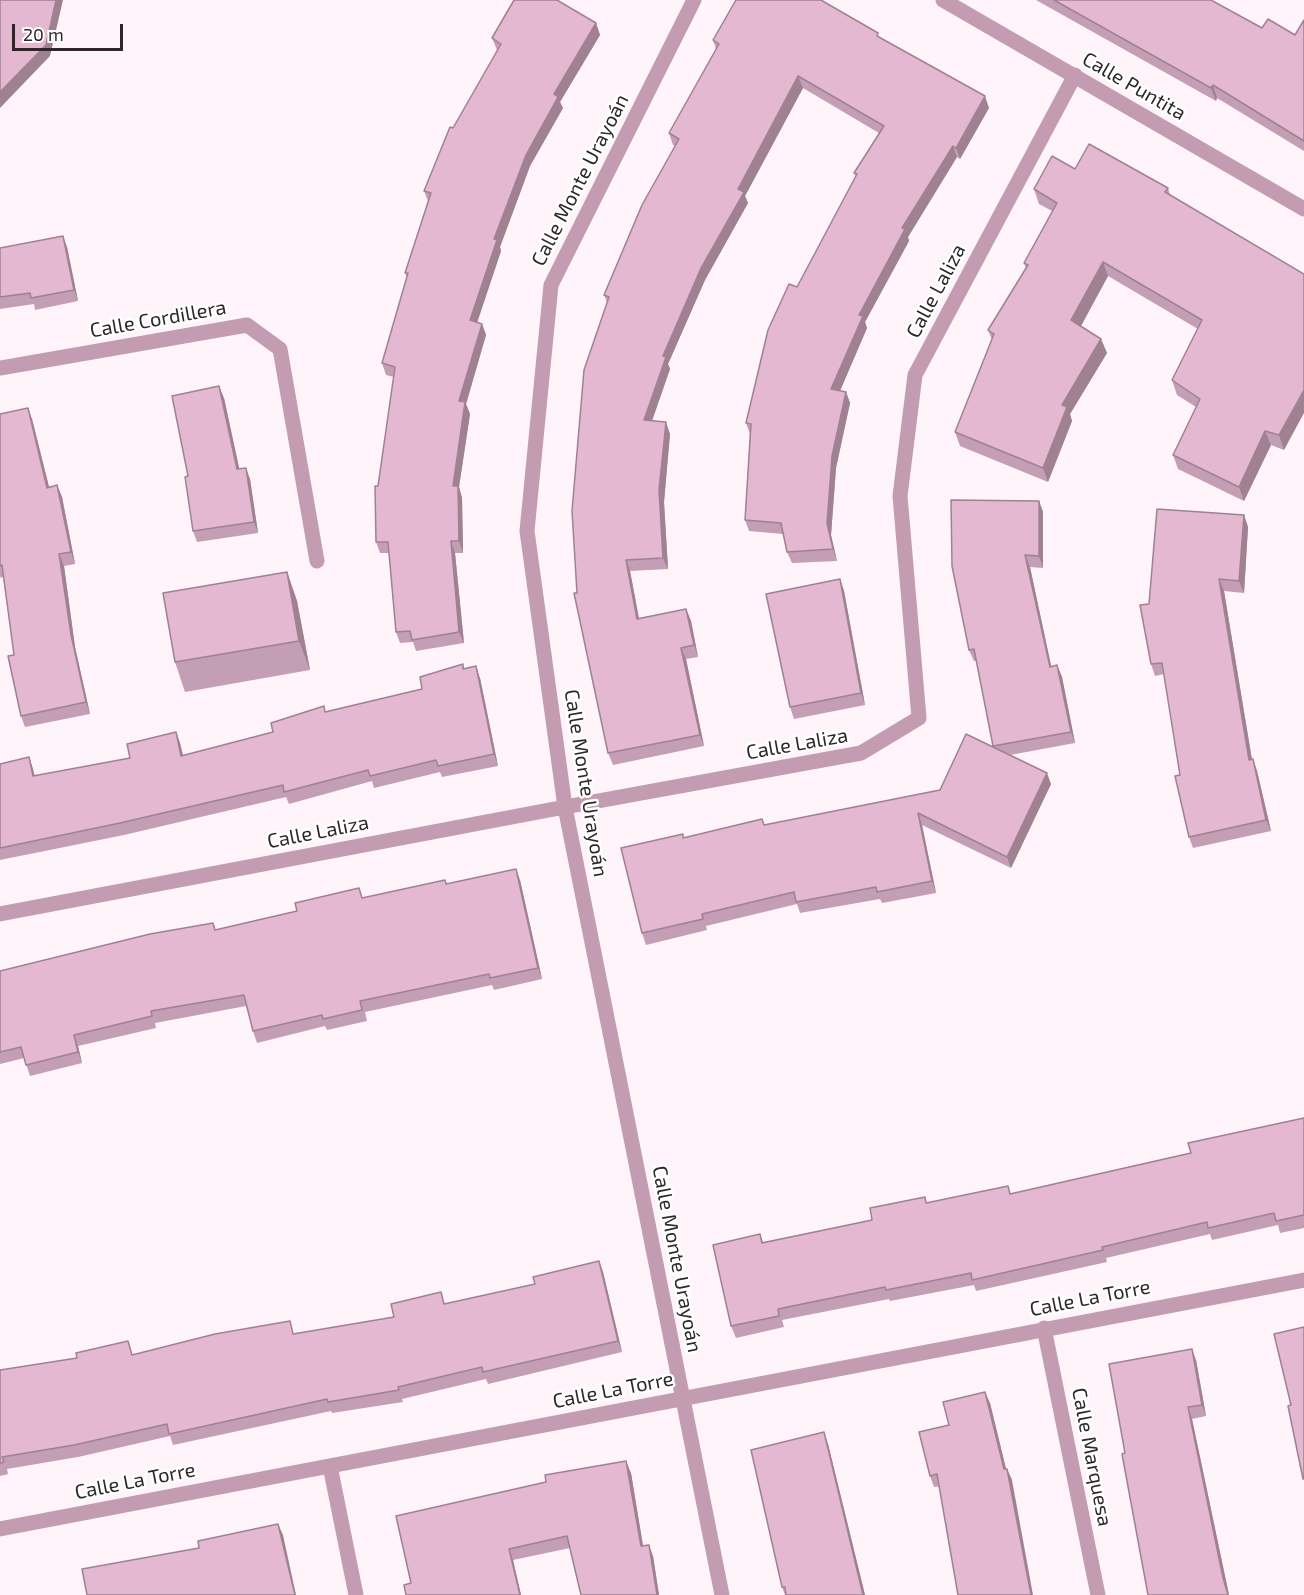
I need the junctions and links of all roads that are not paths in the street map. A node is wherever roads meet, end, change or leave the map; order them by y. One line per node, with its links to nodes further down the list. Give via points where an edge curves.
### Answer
1 (694, 0): 7 (street, Calle Monte Urayoán, via 551,285 527,531)
2 (943, 0): 3 (street, Calle Puntita)
3 (1075, 75): 4 (street, Calle Puntita); 7 (street, Calle Laliza, via 915,375 900,496 919,718 861,753)
4 (1304, 209)
5 (0, 368): 6 (street, Calle Cordillera, via 247,325 280,349)
6 (317, 561)
7 (565, 807): 8 (street, Calle Laliza); 11 (street, Calle Monte Urayoán)
8 (0, 914)
9 (1304, 1280): 10 (street, Calle La Torre)
10 (1044, 1328): 11 (street, Calle La Torre); 16 (street, Calle Marquesa)
11 (683, 1398): 12 (street, Calle La Torre); 15 (street, Calle Monte Urayoán)
12 (330, 1466): 13 (street, Calle La Torre); 14 (street)
13 (0, 1529)
14 (357, 1595)
15 (722, 1595)
16 (1098, 1595)

